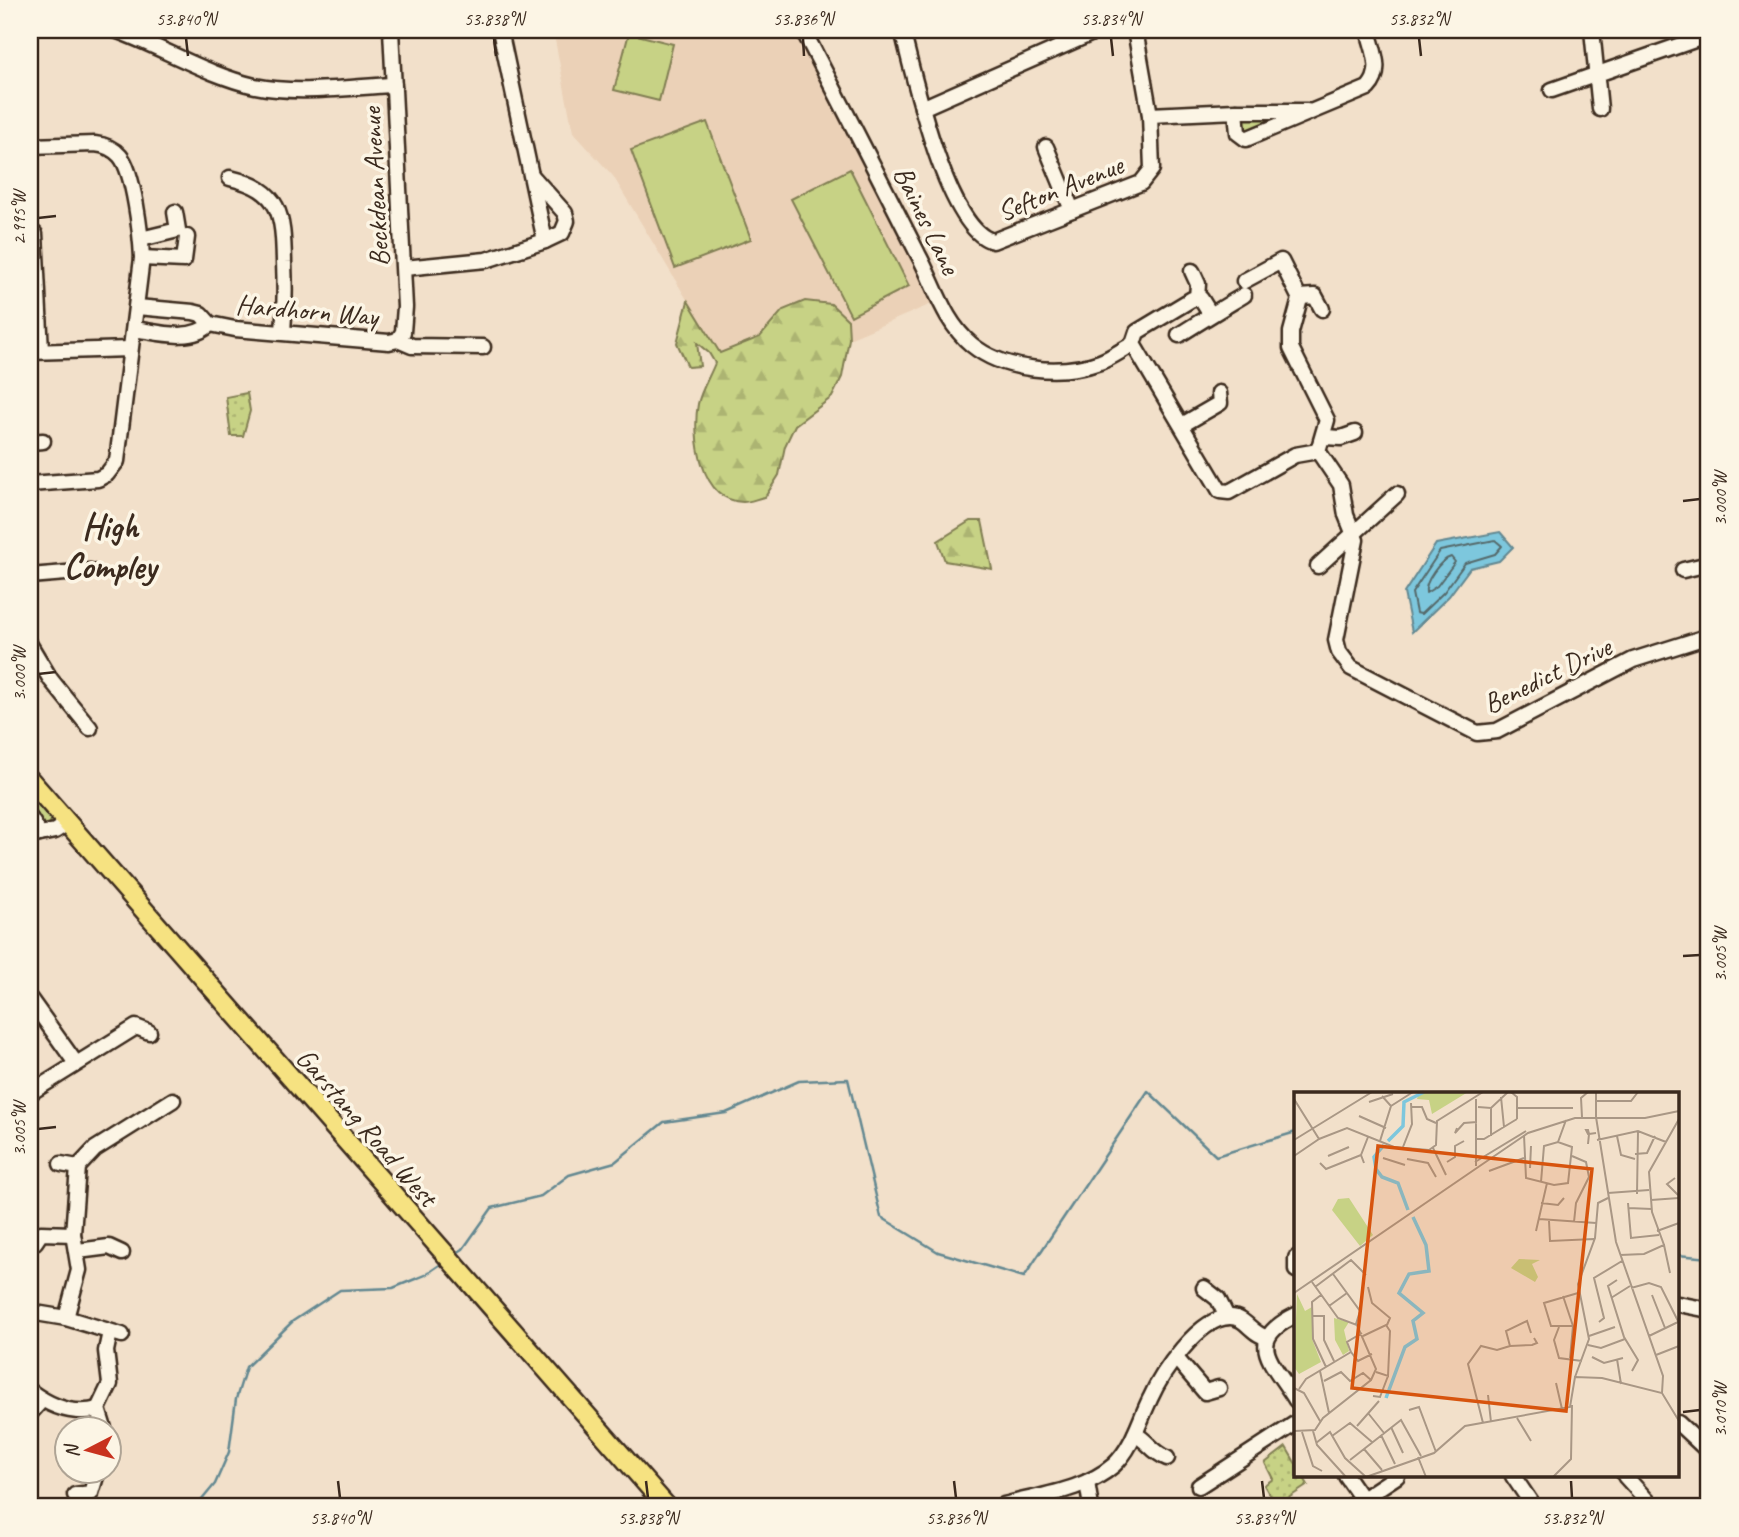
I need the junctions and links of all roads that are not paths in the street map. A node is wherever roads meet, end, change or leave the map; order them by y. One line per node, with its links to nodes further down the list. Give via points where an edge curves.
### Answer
1 (115, 30): 12 (street, via 257,86 288,90)
2 (391, 30): 12 (street, Beckdean Avenue)
3 (500, 30): 21 (street)
4 (803, 30): 42 (street, Baines Lane, via 954,326 971,344 998,360 1065,372)
5 (902, 30): 14 (street, Sefton Avenue)
6 (1099, 30): 14 (street)
7 (1135, 30): 18 (street, Sefton Avenue)
8 (1368, 30): 17 (street, via 1378,68 1372,84)
9 (1592, 30): 11 (street)
10 (1709, 34): 11 (street)
11 (1596, 75): 13 (street); 15 (street)
12 (394, 85): 30 (street, Beckdean Avenue)
13 (1552, 90)
14 (922, 108): 23 (street, Sefton Avenue, via 936,157 980,238 993,241)
15 (1600, 109)
16 (1236, 111): 17 (street); 17 (street, via 1238,133 1247,139); 18 (street)
17 (1308, 111)
18 (1150, 115): 23 (street, Sefton Avenue, via 1152,169 1146,180)
19 (30, 146): 27 (street, via 95,144 114,150 124,163)
20 (1046, 146): 23 (street)
21 (531, 175): 28 (street); 28 (street, via 567,221 562,233)
22 (230, 178): 39 (street, via 262,190 279,211 284,235)
23 (1072, 210)
24 (175, 212): 27 (street, via 178,230)
25 (36, 234): 45 (street)
26 (187, 237): 29 (street, via 184,260)
27 (141, 239): 29 (street)
28 (545, 241): 30 (street, via 486,260)
29 (142, 258): 34 (street)
30 (404, 268): 41 (street, Beckdean Avenue, via 404,321)
31 (1192, 271): 33 (street, via 1198,284)
32 (1300, 297): 35 (street, via 1315,296); 36 (street, via 1286,258); 49 (street, via 1291,348 1327,419)
33 (1197, 298): 36 (street); 42 (street, via 1137,332)
34 (137, 307): 37 (street, Hardhorn Way, via 193,312); 38 (street)
35 (1322, 309)
36 (1209, 312): 40 (street)
37 (210, 324): 38 (street, Hardhorn Way, via 188,335); 39 (street, Hardhorn Way)
38 (134, 329): 44 (street)
39 (283, 332): 41 (street, Hardhorn Way)
40 (1179, 335)
41 (398, 340): 43 (street, Hardhorn Way, via 412,346)
42 (1133, 344): 47 (street)
43 (483, 347)
44 (130, 349): 45 (street); 51 (street, via 114,466 98,479)
45 (36, 352)
46 (1223, 402): 47 (street)
47 (1182, 425): 50 (street, via 1217,489 1224,492 1299,453)
48 (1355, 433): 49 (street)
49 (1325, 437): 50 (street)
50 (1318, 451): 53 (street, Benedict Drive, via 1340,485)
51 (30, 484)
52 (1397, 494): 53 (street)
53 (1354, 533): 55 (street); 59 (street, Benedict Drive, via 1356,547 1336,640 1344,661 1477,733 1497,731 1633,660)
54 (1709, 564): 56 (street)
55 (1318, 566)
56 (1683, 570)
57 (90, 571): 58 (street)
58 (30, 576)
59 (1709, 636)
60 (30, 645): 61 (street, via 51,680)
61 (90, 727)
62 (30, 780): 64 (main road, Garstang Road West)
63 (30, 818): 65 (street)
64 (66, 824): 65 (street); 108 (main road, Garstang Road West)
65 (35, 835)
66 (30, 999): 68 (street)
67 (139, 1025): 68 (street)
68 (75, 1062): 69 (street)
69 (30, 1093)
70 (173, 1100): 72 (street, via 122,1137 94,1149)
71 (61, 1164): 72 (street)
72 (78, 1167): 74 (street)
73 (37, 1232): 74 (street)
74 (74, 1234): 76 (street)
75 (116, 1245): 76 (street)
76 (78, 1251): 83 (street, via 79,1270)
77 (1204, 1288): 82 (street, via 1218,1299)
78 (1680, 1304): 80 (street)
79 (30, 1308): 83 (street)
80 (1709, 1310)
81 (1294, 1316): 84 (street, via 1275,1325)
82 (1227, 1317): 84 (street, via 1242,1320); 85 (street, via 1200,1332)
83 (66, 1318): 90 (street, via 116,1334 106,1352 110,1384)
84 (1266, 1338): 88 (street, via 1272,1361)
85 (1176, 1358): 87 (street); 95 (street, via 1154,1391)
86 (30, 1391): 89 (street)
87 (1208, 1393)
88 (1294, 1397)
89 (42, 1401): 90 (street, via 72,1412); 91 (street)
90 (98, 1409): 92 (street)
91 (31, 1412)
92 (100, 1414)
93 (1294, 1424): 104 (street, via 1217,1482)
94 (1680, 1425): 96 (street)
95 (1135, 1434): 97 (street, via 1148,1441); 102 (street, via 1115,1464)
96 (1709, 1452)
97 (1156, 1456)
98 (1347, 1478): 107 (street)
99 (1394, 1478): 107 (street)
100 (1514, 1478): 110 (street)
101 (1627, 1478): 111 (street)
102 (1087, 1482): 106 (street); 109 (street)
103 (96, 1484): 105 (street, via 94,1497)
104 (1199, 1486)
105 (75, 1494)
106 (1003, 1501)
107 (1356, 1503)
108 (667, 1507)
109 (1091, 1507)
110 (1534, 1507)
111 (1653, 1507)

